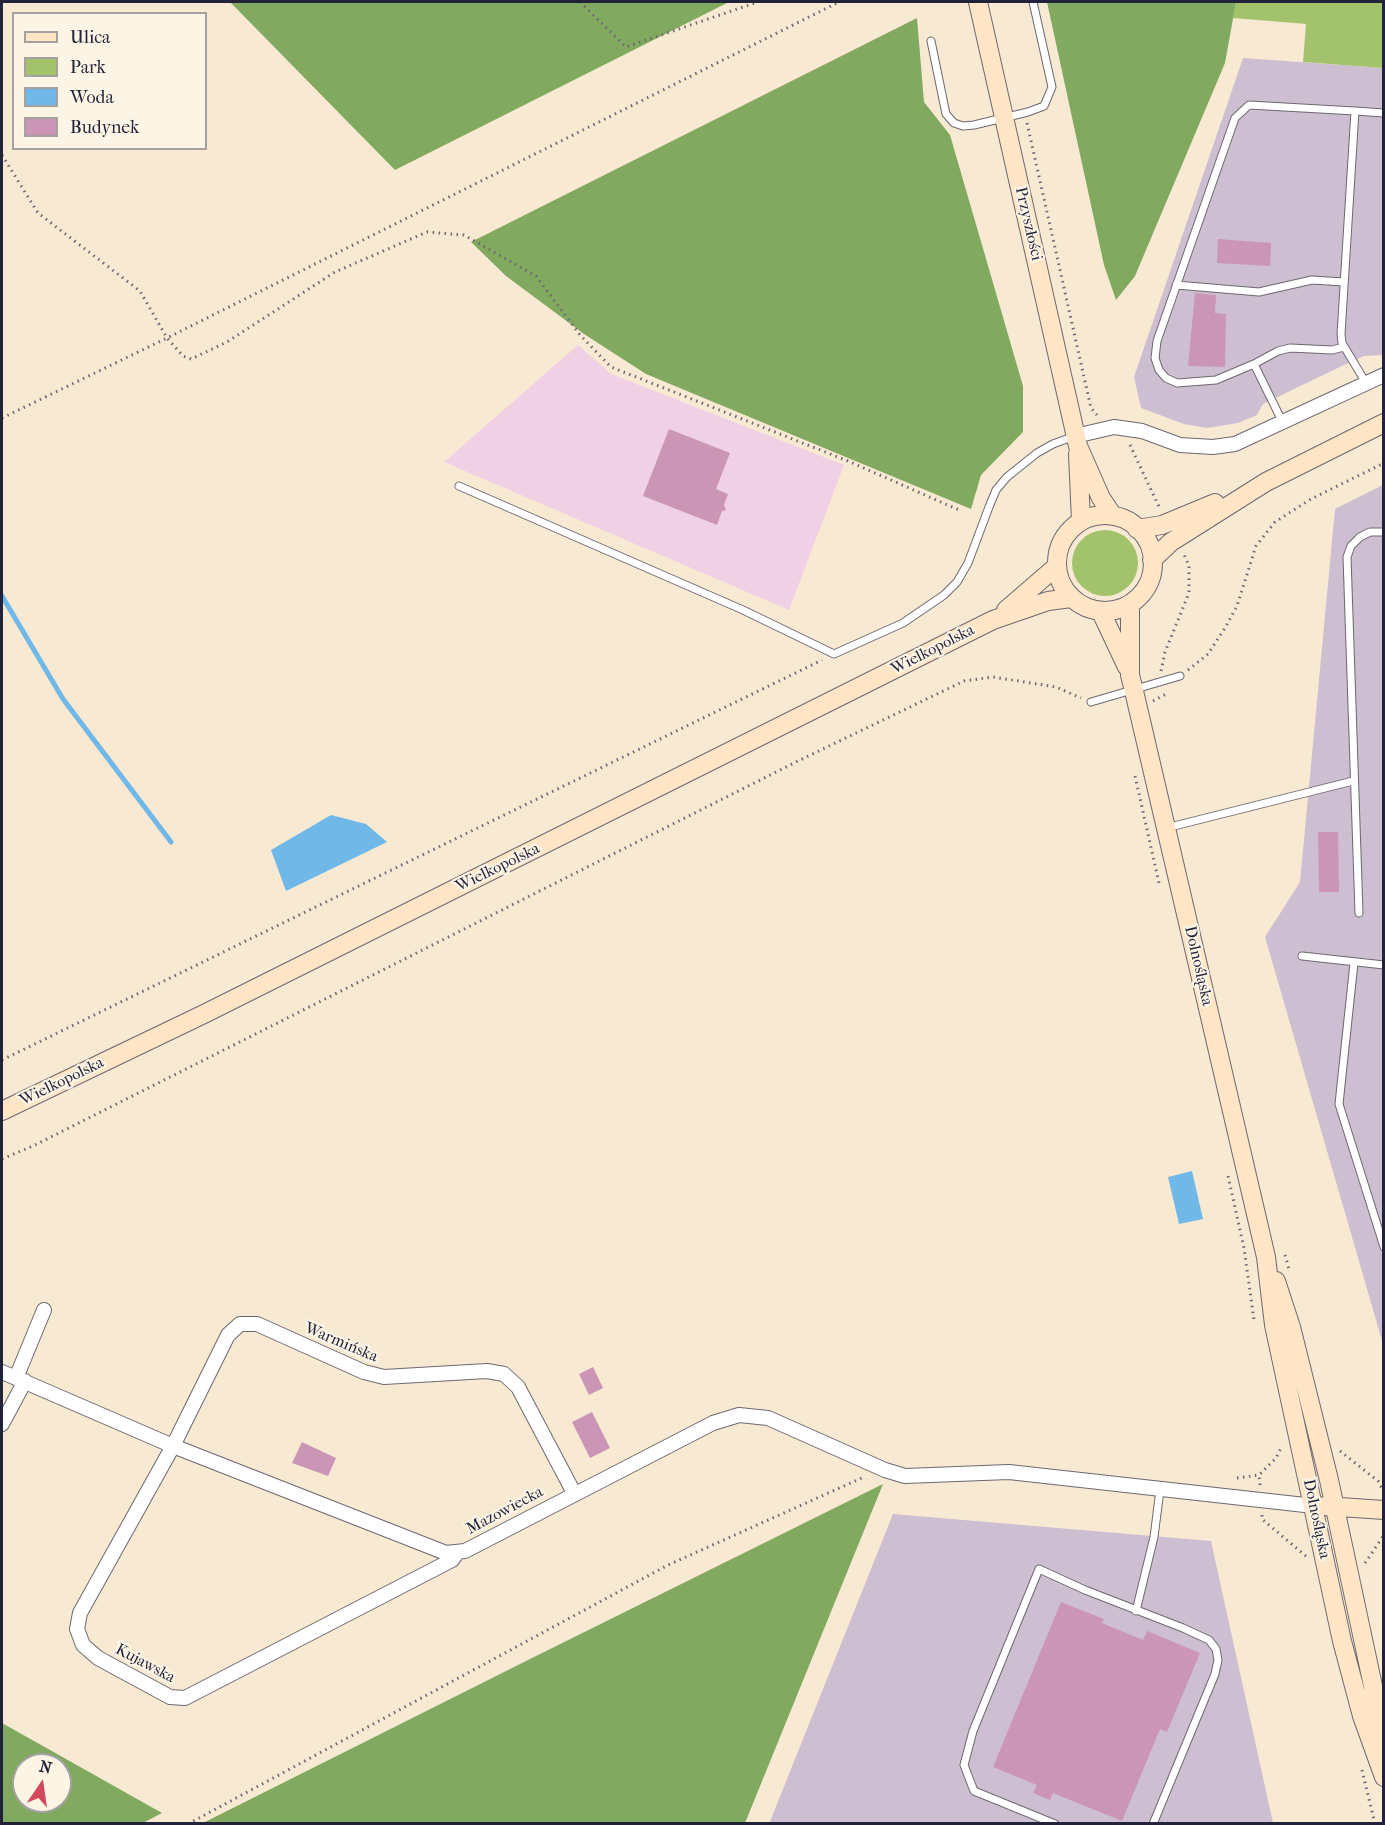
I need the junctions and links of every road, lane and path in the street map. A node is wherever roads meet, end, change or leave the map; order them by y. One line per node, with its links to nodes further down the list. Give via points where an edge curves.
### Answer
1 (580, 2): 2 (path, via 626,47)
2 (758, 2)
3 (839, 2): 14 (path)
4 (978, 2): 10 (main road, Przyszłości)
5 (1033, 2): 8 (lane, via 1052,87 1044,106)
6 (931, 41): 10 (lane, via 946,114 954,123 963,126)
7 (1355, 111): 9 (lane); 12 (lane); 13 (lane, via 1256,104 1243,109 1235,118)
8 (1029, 112): 10 (lane); 19 (path, via 1027,127 1090,408)
9 (1383, 113)
10 (1004, 119): 24 (main road, Przyszłości)
11 (2, 155): 14 (path, via 38,213 140,291)
12 (1344, 282): 13 (lane, via 1312,280 1259,292); 15 (lane)
13 (1176, 285): 16 (lane, via 1157,340 1155,358 1166,378 1177,383 1216,380)
14 (168, 338): 20 (path); 27 (path, via 183,356 191,358 227,342 335,272 428,232 465,235 536,276 580,335 611,367 848,461)
15 (1344, 347): 16 (lane, via 1284,349); 18 (lane)
16 (1254, 364): 21 (lane)
17 (1383, 375): 18 (street)
18 (1366, 383): 21 (street)
19 (1103, 416)
20 (2, 418)
21 (1283, 423): 23 (street, via 1235,444 1213,447 1180,445)
22 (1383, 423): 31 (main road)
23 (1132, 429): 24 (street, via 1114,427); 31 (path, via 1131,450)
24 (1077, 441): 28 (main road, Przyszłości, via 1101,498); 29 (main road, Przyszłości); 39 (lane, via 1037,453 1007,477 992,499 968,563 944,596 903,623)
25 (1383, 463): 40 (path, via 1275,522 1256,546 1237,606 1225,628 1208,654)
26 (459, 486): 39 (lane)
27 (959, 510)
28 (1113, 516): 29 (main road); 30 (main road)
29 (1081, 521): 34 (main road, via 1061,543)
30 (1137, 529): 31 (main road); 33 (main road, via 1147,541)
31 (1171, 531): 33 (main road); 41 (path, via 1189,566 1191,580 1165,652 1161,675)
32 (1383, 532): 46 (lane, via 1360,537 1347,557)
33 (1152, 560): 36 (main road, via 1149,583)
34 (1057, 566): 35 (main road, via 1061,585); 38 (main road, Wielkopolska)
35 (1071, 598): 37 (main road); 38 (main road, Wielkopolska, via 1048,601)
36 (1130, 604): 37 (main road); 42 (main road, Dolnośląska)
37 (1101, 612): 42 (main road, Dolnośląska)
38 (993, 620): 54 (main road, Wielkopolska)
39 (834, 654): 53 (path)
40 (1180, 676): 41 (lane)
41 (1164, 682): 42 (lane); 44 (path, via 1169,693 1155,698)
42 (1132, 683): 43 (lane); 47 (main road, Dolnośląska)
43 (1091, 702): 55 (path, via 1056,687 993,676 964,681 776,771)
44 (1150, 708)
45 (1134, 772): 48 (path)
46 (1353, 781): 47 (lane); 49 (lane)
47 (1166, 828): 58 (main road, Dolnośląska)
48 (1160, 887)
49 (1359, 913)
50 (1302, 956): 51 (lane)
51 (1354, 963): 52 (lane); 57 (lane, via 1339,1104)
52 (1383, 965)
53 (2, 1060)
54 (2, 1112)
55 (2, 1159)
56 (1225, 1165): 61 (path)
57 (1383, 1247)
58 (1275, 1254): 59 (path); 75 (main road, Dolnośląska, via 1274,1325); 76 (main road, Dolnośląska)
59 (1290, 1274)
60 (44, 1310): 63 (street)
61 (1255, 1321)
62 (2, 1372): 63 (street, Mazowiecka)
63 (20, 1380): 64 (street); 66 (street, Mazowiecka)
64 (2, 1424)
65 (1280, 1435): 68 (path, via 1281,1450)
66 (173, 1446): 73 (street, Warmińska, via 231,1330 240,1324 257,1324 364,1372 384,1377 486,1371 504,1374 518,1387); 79 (street, Mazowiecka, via 437,1551); 79 (street, Kujawska, via 80,1613 77,1629 87,1651 170,1697 197,1694 452,1560)
67 (1336, 1446): 72 (path, via 1378,1481)
68 (1259, 1475): 70 (path); 74 (path)
69 (867, 1477): 85 (path, via 668,1565)
70 (1238, 1478)
71 (1160, 1490): 73 (street, Mazowiecka, via 1009,1472 919,1477 895,1473 768,1418 739,1415 713,1423); 74 (street, Mazowiecka); 82 (lane, via 1154,1537)
72 (1383, 1492)
73 (574, 1493): 79 (street, Mazowiecka)
74 (1261, 1500): 75 (street, Mazowiecka); 80 (path, via 1262,1519)
75 (1314, 1506): 76 (main road); 84 (main road, Dolnośląska, via 1342,1641)
76 (1335, 1507): 77 (main road); 84 (main road, Dolnośląska, via 1373,1686)
77 (1383, 1510)
78 (1383, 1535): 81 (path, via 1366,1558)
79 (457, 1553)
80 (1307, 1557)
81 (1365, 1572)
82 (1136, 1611): 86 (lane, via 1039,1569 974,1731 964,1765 974,1791); 87 (lane, via 1209,1640 1218,1660)
83 (1361, 1769): 88 (path)
84 (1383, 1776)
85 (188, 1824)
86 (1054, 1824)
87 (1154, 1824)
88 (1375, 1824)

